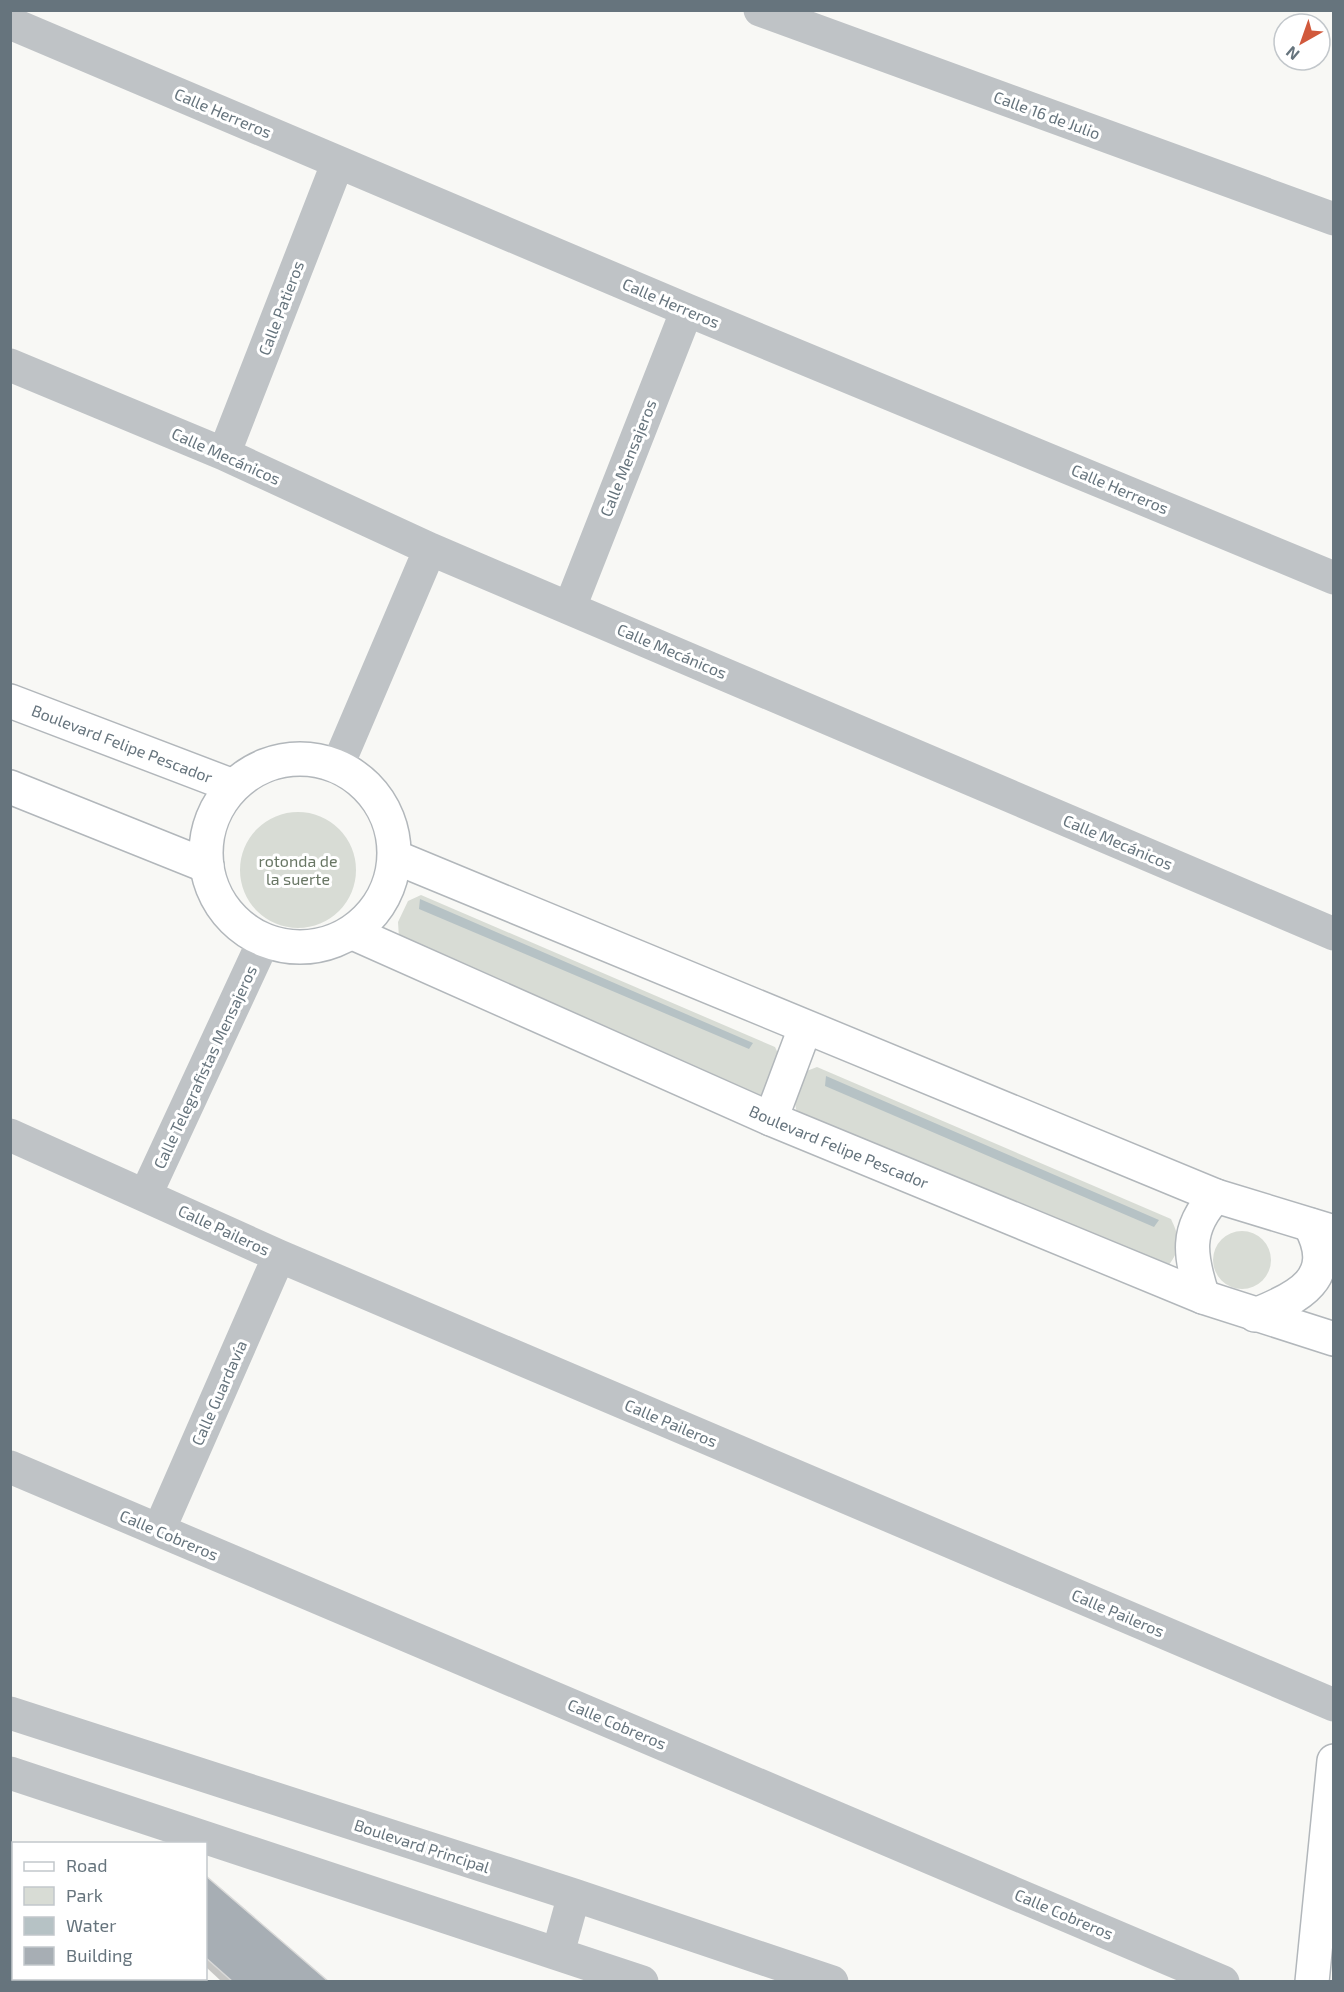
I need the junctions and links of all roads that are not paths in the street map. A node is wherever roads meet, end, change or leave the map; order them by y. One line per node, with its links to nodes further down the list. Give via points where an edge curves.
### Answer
1 (760, 10): 4 (street, Calle 16 de Julio)
2 (10, 23): 3 (street, Calle Herreros)
3 (338, 162): 5 (street, Calle Herreros); 7 (street, Calle Patieros)
4 (1334, 219)
5 (687, 309): 9 (street, Calle Herreros); 10 (street, Calle Mensajeros)
6 (10, 365): 7 (street, Calle Mecánicos)
7 (224, 454): 8 (street, Calle Mecánicos)
8 (430, 549): 10 (street, Calle Mecánicos); 12 (street)
9 (1334, 578)
10 (570, 607): 18 (street, Calle Mecánicos)
11 (10, 701): 13 (street, Boulevard Felipe Pescador)
12 (337, 766): 13 (street, via 311,759 284,760 250,773); 15 (street, via 362,782 380,803 391,830)
13 (233, 786): 16 (street, via 211,822 206,839)
14 (10, 787): 16 (street)
15 (395, 857): 17 (street, via 386,894); 20 (street)
16 (207, 866): 19 (street, via 211,885 224,909 243,929)
17 (354, 933): 19 (street, via 304,948); 21 (street, Boulevard Felipe Pescador)
18 (1334, 934)
19 (264, 940): 23 (street, Calle Telegrafistas Mensajeros)
20 (805, 1028): 21 (street); 24 (street)
21 (771, 1119): 27 (street, Boulevard Felipe Pescador)
22 (10, 1135): 23 (street, Calle Paileros)
23 (146, 1194): 26 (street, Calle Paileros)
24 (1216, 1196): 25 (street); 27 (street, via 1200,1214 1191,1247)
25 (1322, 1229): 28 (street, via 1319,1265 1313,1280 1302,1292)
26 (279, 1256): 31 (street, Calle Guardavía); 32 (street, Calle Paileros)
27 (1203, 1297): 28 (street, Boulevard Felipe Pescador)
28 (1255, 1315): 29 (street, Boulevard Felipe Pescador)
29 (1334, 1339)
30 (10, 1467): 31 (street, Calle Cobreros)
31 (159, 1530): 40 (street, Calle Cobreros)
32 (1334, 1705)
33 (10, 1713): 36 (street, Boulevard Principal)
34 (1334, 1761): 41 (street)
35 (10, 1773): 37 (street)
36 (574, 1895): 37 (street); 39 (street, Boulevard Principal)
37 (558, 1953): 38 (street)
38 (642, 1982)
39 (832, 1982)
40 (1223, 1982)
41 (1312, 1982)

